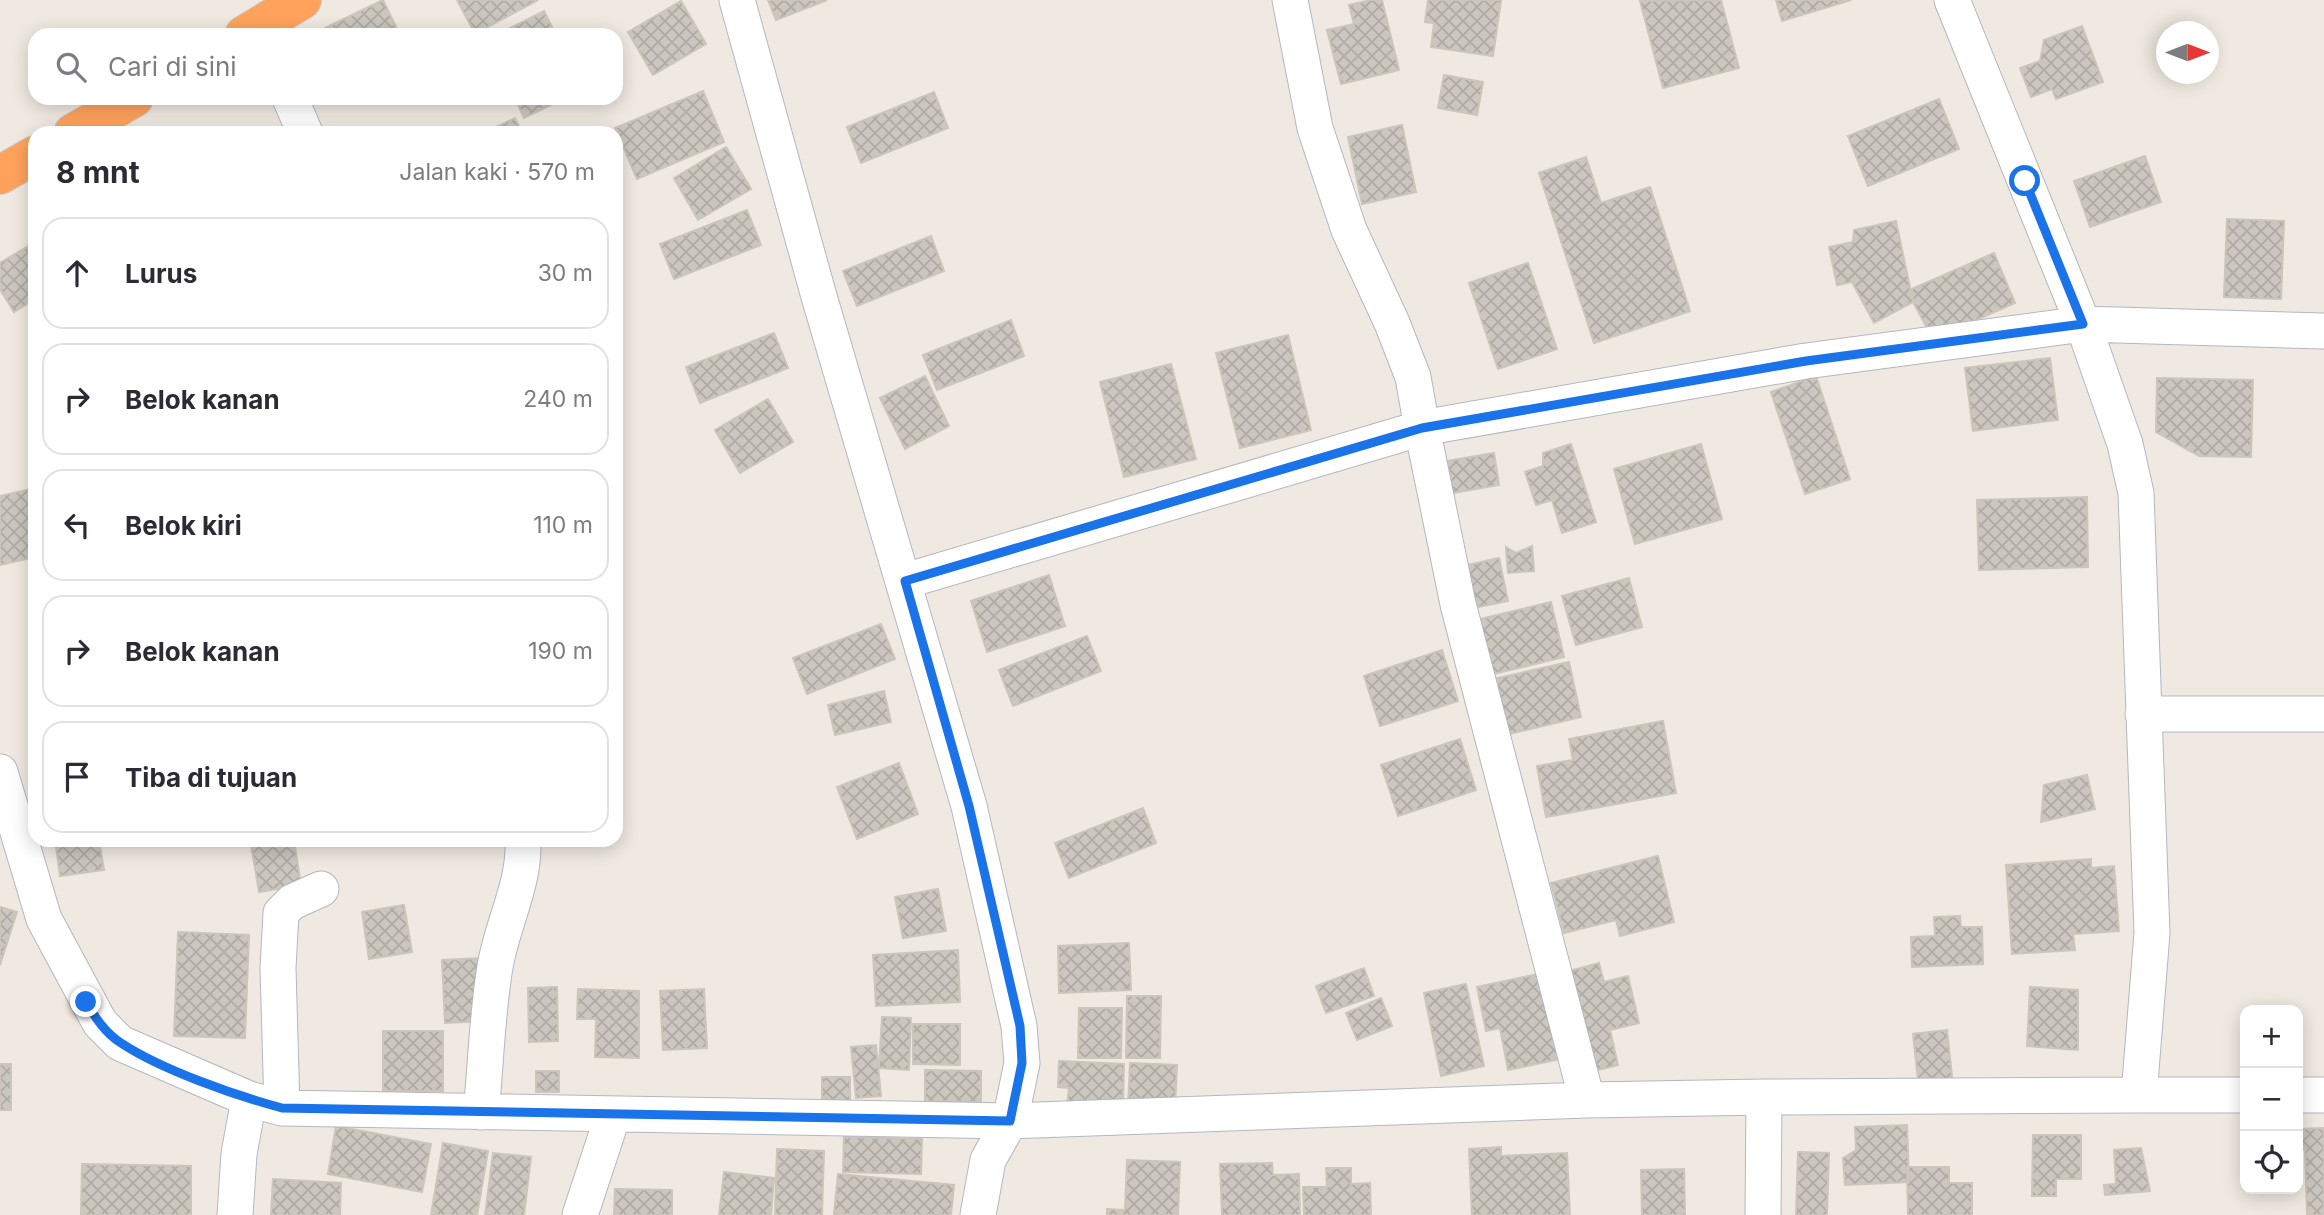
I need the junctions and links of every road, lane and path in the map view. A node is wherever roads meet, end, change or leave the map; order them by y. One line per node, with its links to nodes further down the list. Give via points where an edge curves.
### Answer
1 (302, 0): 5 (highway)
2 (737, 0): 15 (street, via 818,293)
3 (1290, 0): 14 (street, via 1315,128 1349,230 1413,377)
4 (1952, 0): 12 (street)
5 (262, 28)
6 (122, 105): 8 (highway)
7 (293, 105): 9 (street)
8 (85, 126)
9 (301, 126)
10 (28, 159): 11 (highway)
11 (0, 175)
12 (2083, 324): 13 (street); 14 (street, via 1806,361); 16 (street, via 2125,444 2136,493)
13 (2324, 331)
14 (1422, 428): 15 (street); 26 (street, via 1458,604)
15 (905, 581): 31 (street, via 969,806 1020,1026 1022,1063)
16 (2143, 714): 17 (street); 21 (street, via 2152,933)
17 (2324, 714)
18 (0, 772): 27 (street, via 44,919 100,1023 120,1043)
19 (522, 847): 29 (street, via 515,899 495,965)
20 (321, 889): 28 (street, via 292,902 281,913)
21 (2138, 1095): 22 (street); 25 (street)
22 (2240, 1095)
23 (2303, 1095): 24 (street)
24 (2324, 1095)
25 (1764, 1097): 26 (street); 35 (street)
26 (1587, 1100): 31 (street)
27 (248, 1107): 28 (street); 32 (street)
28 (282, 1108): 29 (street)
29 (481, 1112): 30 (street)
30 (613, 1115): 31 (street); 33 (street)
31 (1010, 1121): 34 (street, via 988,1160)
32 (235, 1215)
33 (580, 1215)
34 (978, 1215)
35 (1763, 1215)

